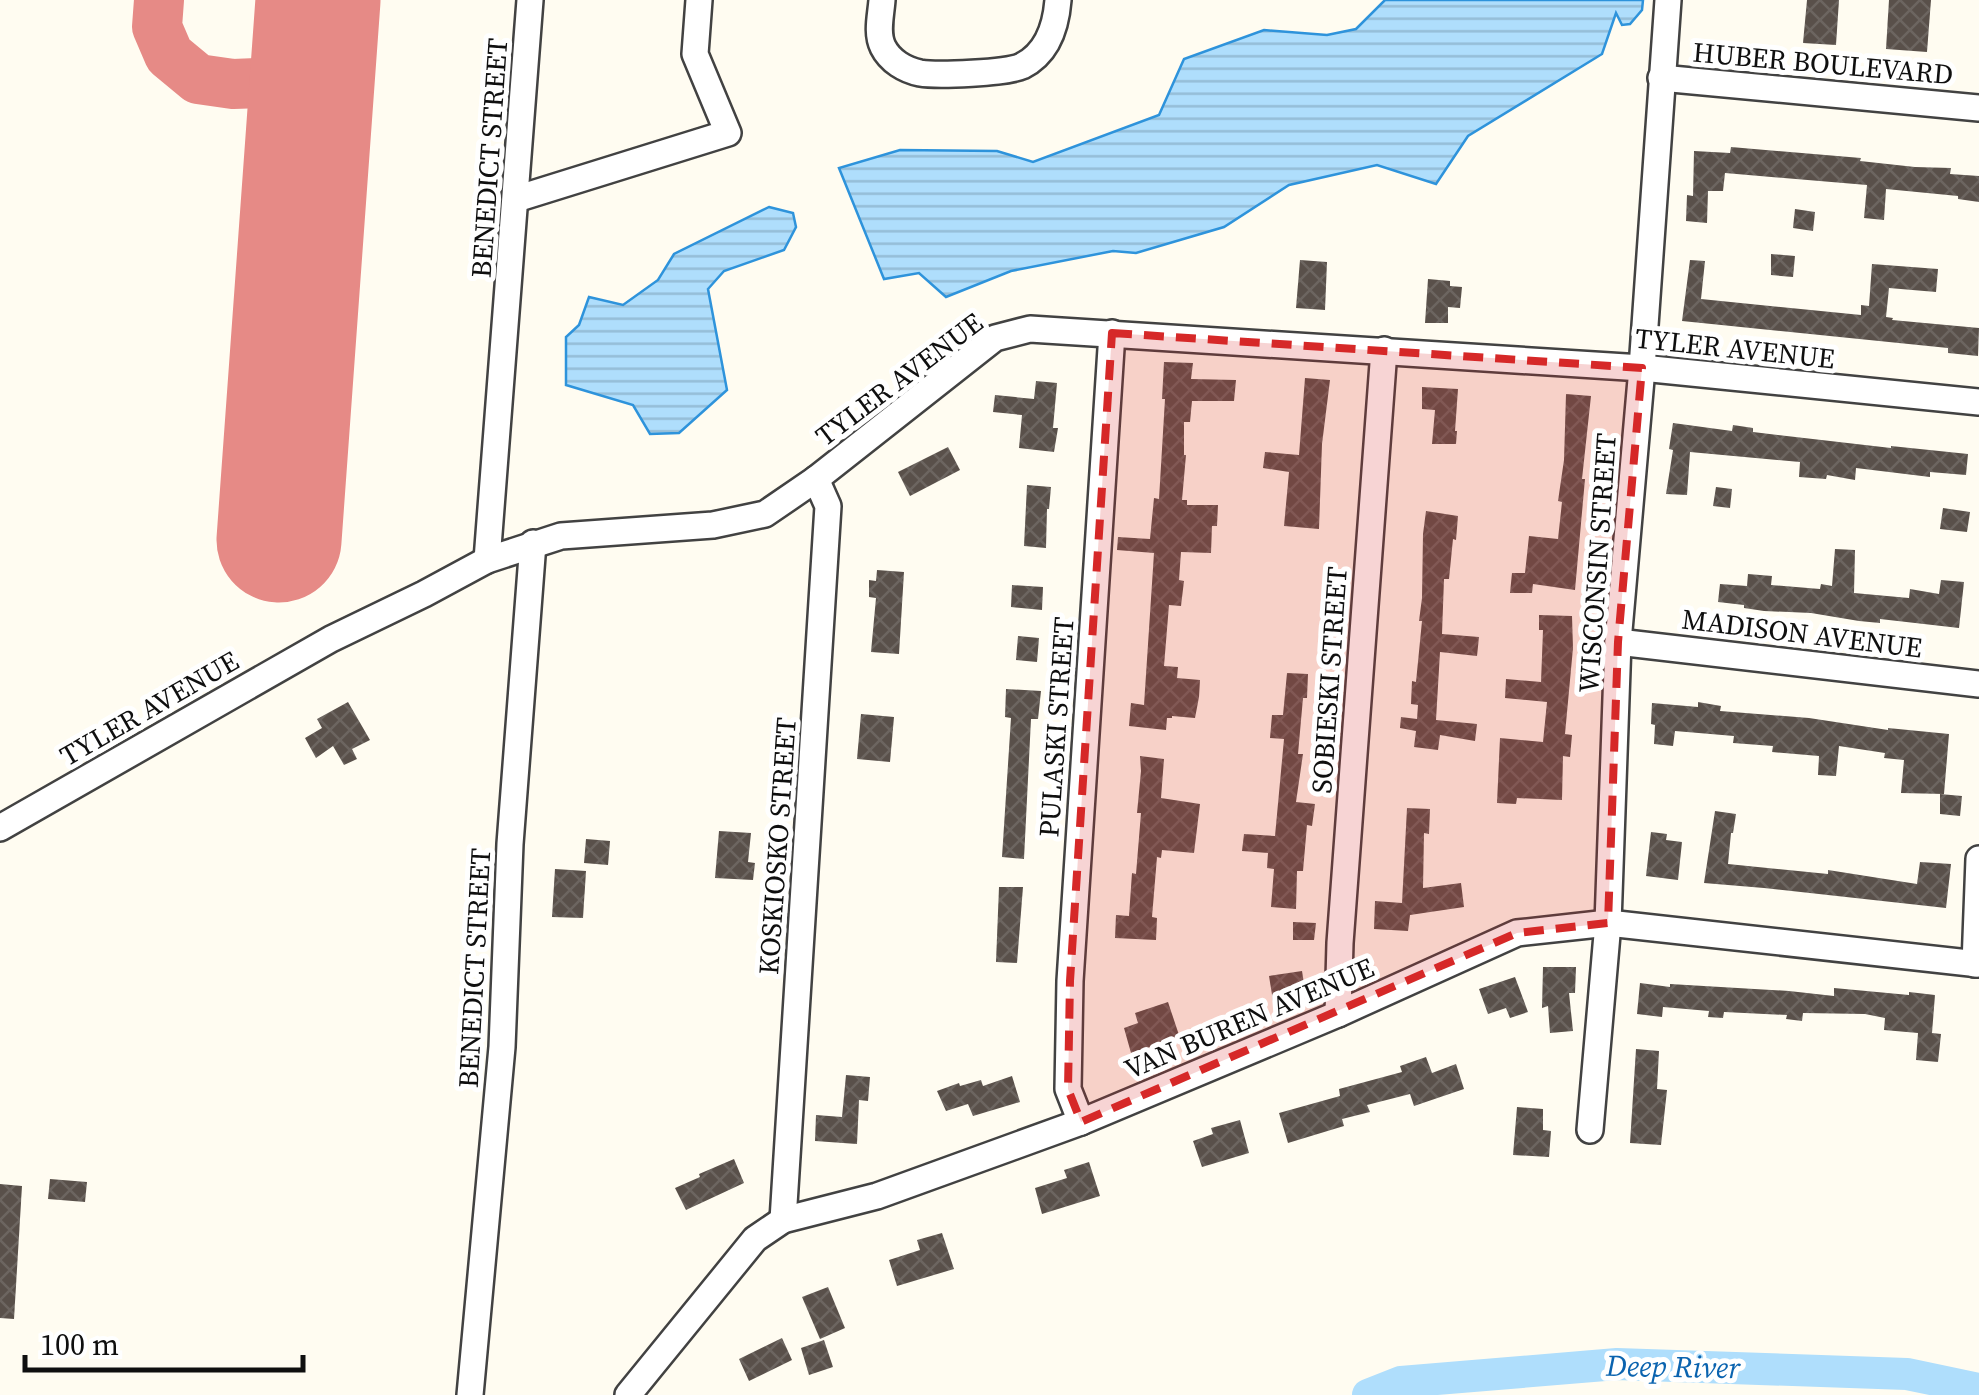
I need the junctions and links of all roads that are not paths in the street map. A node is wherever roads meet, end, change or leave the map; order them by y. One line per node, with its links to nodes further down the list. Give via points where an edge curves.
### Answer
1 (530, 0): 8 (street, BENEDICT STREET)
2 (699, 0): 8 (street, via 695,54 728,132)
3 (882, 0): 4 (street, via 884,48 897,64 921,74 1002,72 1024,65 1045,48)
4 (1058, 0)
5 (1668, 0): 6 (street, WISCONSIN STREET)
6 (1661, 78): 7 (street, HUBER BOULEVARD); 11 (street, WISCONSIN STREET)
7 (1979, 108)
8 (516, 199): 15 (street, BENEDICT STREET)
9 (1112, 333): 10 (street, TYLER AVENUE); 13 (street, TYLER AVENUE, via 1030,329 995,338); 23 (street, PULASKI STREET, via 1070,981 1068,1089)
10 (1384, 350): 11 (street, TYLER AVENUE); 22 (street, SOBIESKI STREET)
11 (1642, 368): 12 (street, TYLER AVENUE); 16 (street, WISCONSIN STREET)
12 (1979, 402)
13 (816, 479): 14 (street, TYLER AVENUE, via 764,514); 25 (street, KOSKIOSKO STREET, via 828,506)
14 (533, 544): 15 (street, TYLER AVENUE); 26 (street, BENEDICT STREET, via 502,1047)
15 (487, 560): 18 (street, TYLER AVENUE, via 331,639)
16 (1618, 642): 17 (street, MADISON AVENUE); 20 (street, WISCONSIN STREET)
17 (1979, 684)
18 (0, 828)
19 (1979, 859): 21 (street)
20 (1608, 924): 21 (street, VAN BUREN AVENUE); 22 (street, VAN BUREN AVENUE, via 1517,933); 24 (street, WISCONSIN STREET)
21 (1977, 964)
22 (1338, 1014): 23 (street, VAN BUREN AVENUE)
23 (1081, 1122): 25 (street, VAN BUREN AVENUE, via 877,1196)
24 (1590, 1130)
25 (783, 1220): 27 (street, VAN BUREN AVENUE, via 755,1239)
26 (470, 1395)
27 (628, 1395)

